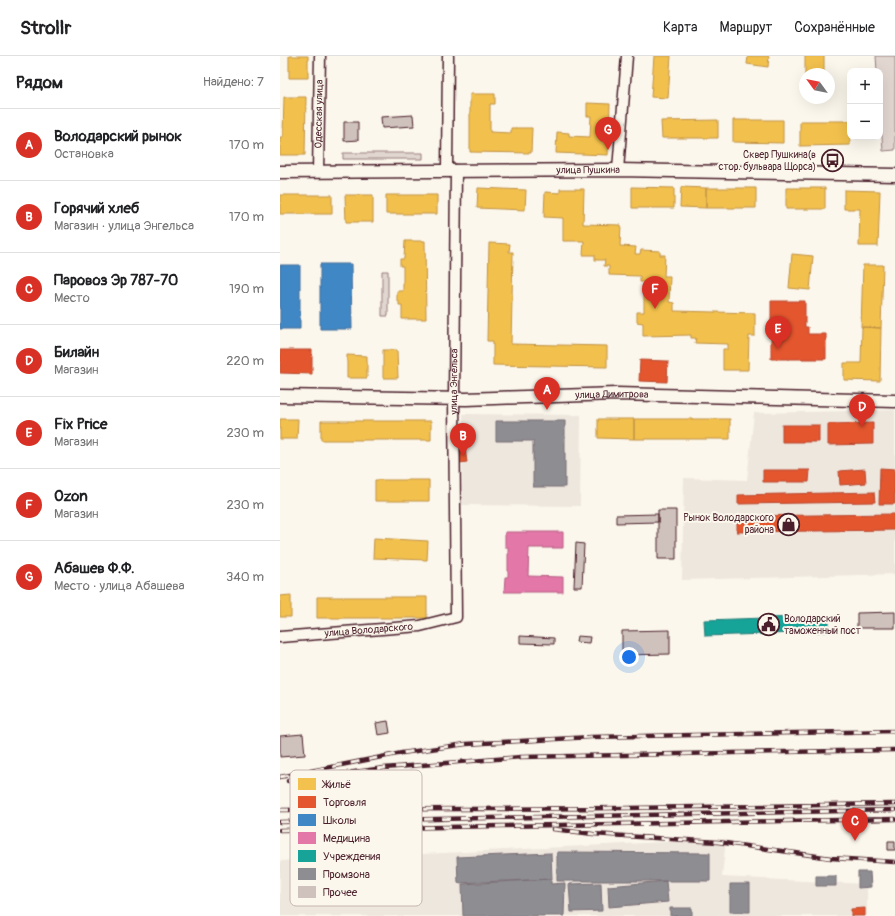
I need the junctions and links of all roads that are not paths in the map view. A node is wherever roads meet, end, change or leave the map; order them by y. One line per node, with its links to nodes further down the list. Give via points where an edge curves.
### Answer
1 (320, 56): 7 (street, Одесская улица)
2 (448, 56): 4 (street, улица Энгельса)
3 (627, 56): 5 (street)
4 (452, 170): 5 (main road, улица Пушкина); 7 (main road, улица Пушкина); 10 (street, улица Энгельса)
5 (618, 170): 8 (main road, улица Пушкина)
6 (280, 172): 7 (main road, улица Пушкина)
7 (318, 172)
8 (895, 175)
9 (280, 396): 10 (main road, улица Димитрова)
10 (454, 399): 11 (main road, улица Димитрова, via 616,394); 12 (street, улица Энгельса)
11 (895, 401)
12 (456, 617): 13 (street, улица Володарского, via 420,626)
13 (280, 637)

